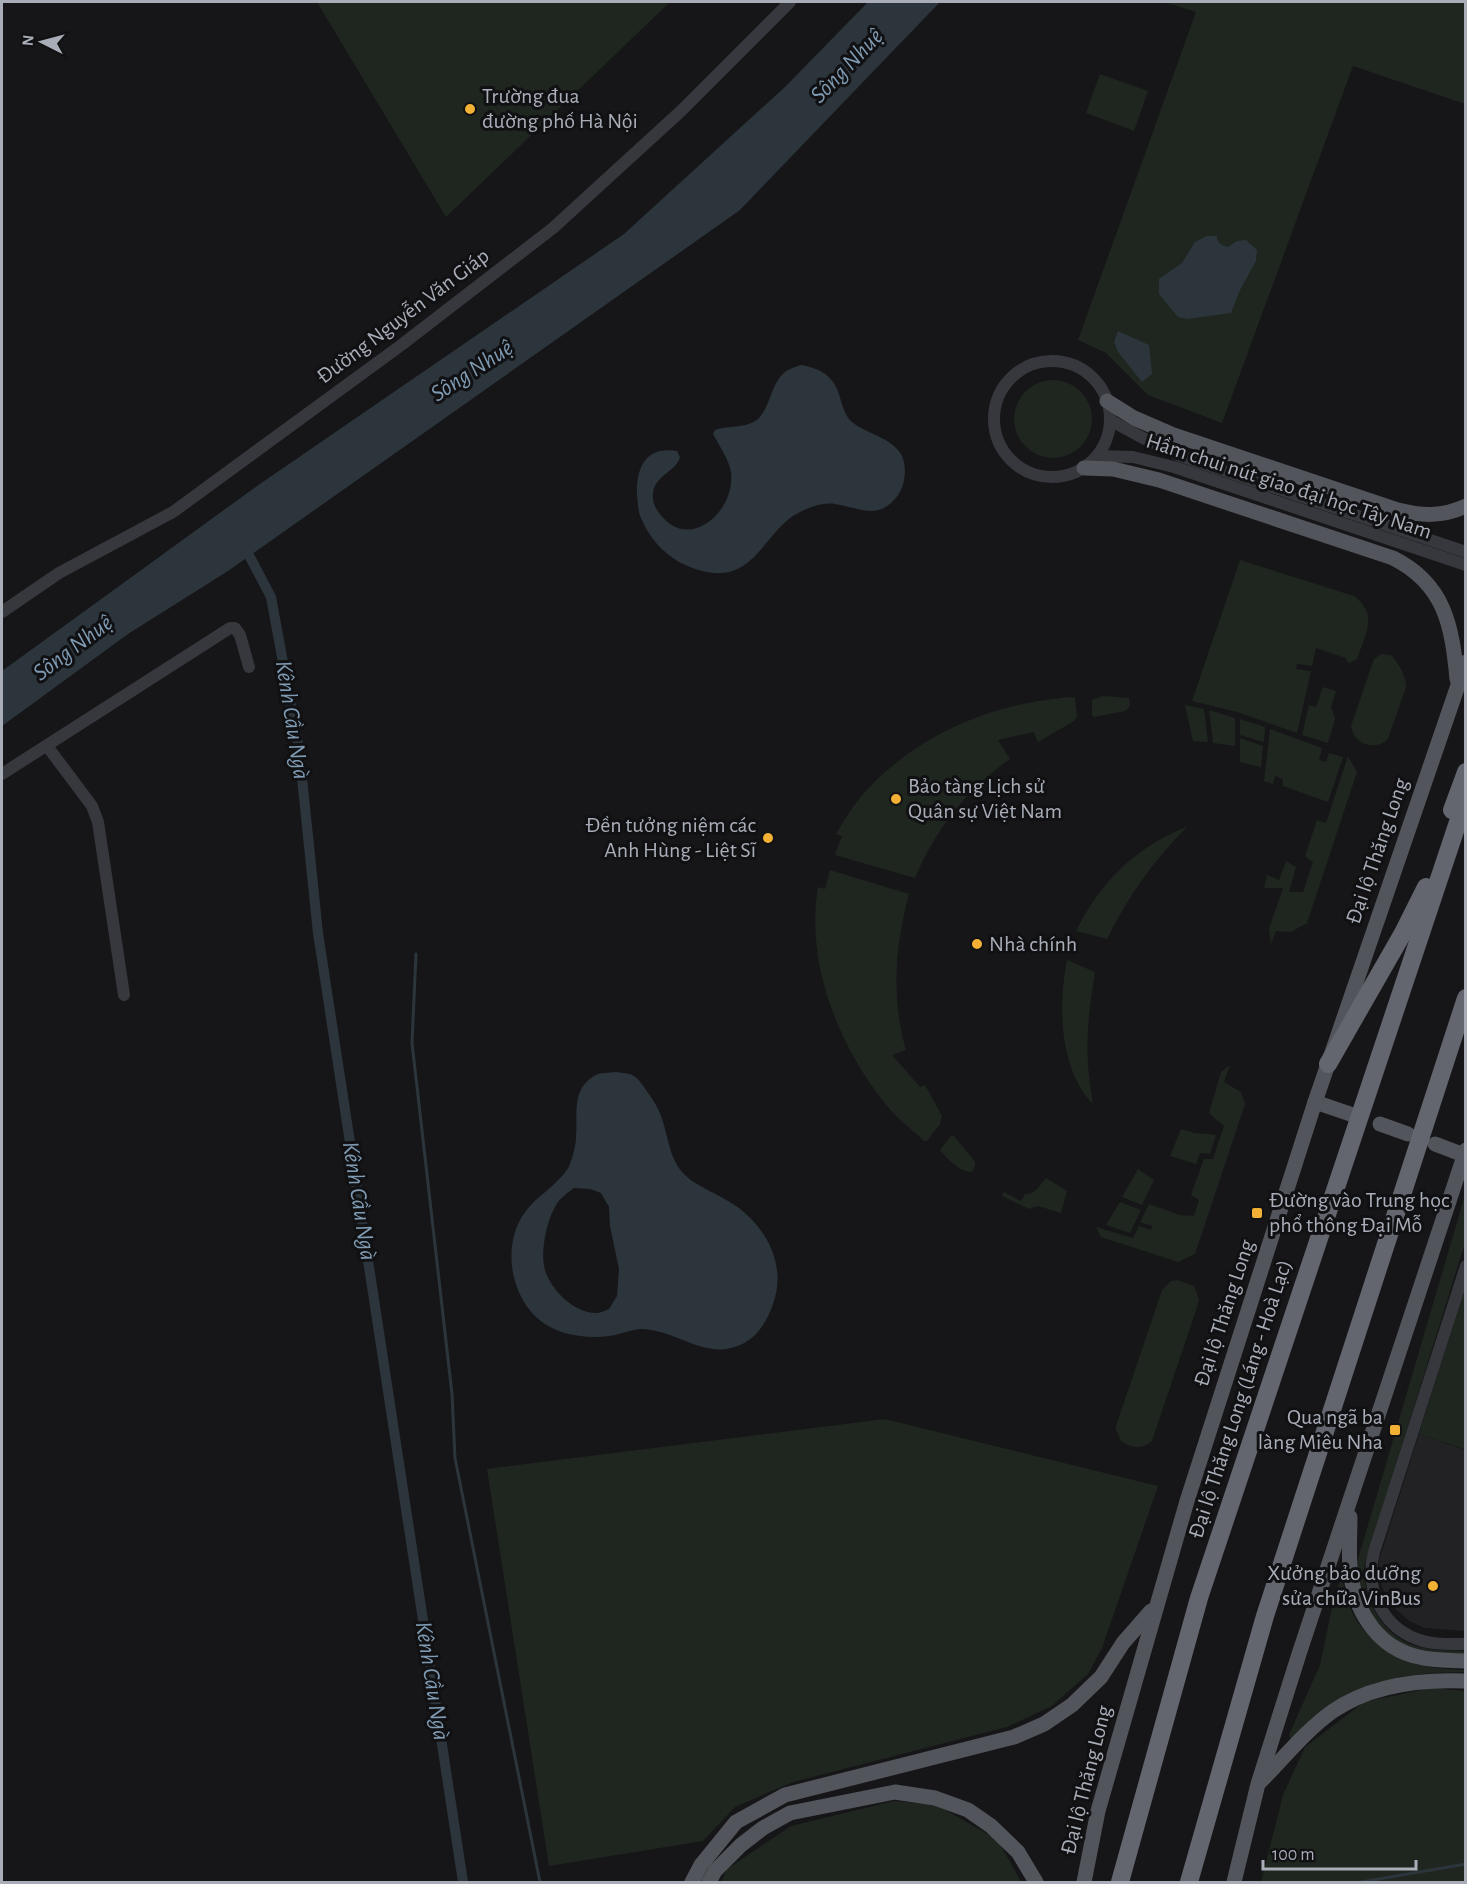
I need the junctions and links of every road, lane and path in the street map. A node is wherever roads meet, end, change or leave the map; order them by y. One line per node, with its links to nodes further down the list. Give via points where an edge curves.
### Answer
1 (790, 2): 9 (street, Đường Nguyễn Văn Giáp, via 681,111 553,228 173,512 59,573)
2 (1107, 401): 3 (street); 5 (street, via 1085,371 1067,363 1048,361 1013,376 1001,391 995,409 995,429 1012,462 1047,478 1066,476); 6 (main road, via 1172,434 1398,510 1432,515)
3 (1110, 420): 4 (street, via 1107,439); 7 (street, Hầm chui nút giao đại học Tây Nam, via 1184,457)
4 (1098, 456): 5 (street); 8 (street, Hầm chui nút giao đại học Tây Nam, via 1133,457 1174,467)
5 (1084, 468): 12 (main road, via 1113,469 1159,480 1405,564 1427,582 1443,608 1454,648)
6 (1466, 507)
7 (1466, 552)
8 (1466, 565)
9 (2, 612)
10 (1466, 662): 12 (main road, Đại lộ Thăng Long)
11 (249, 667): 13 (street, via 240,635 230,628)
12 (1458, 687): 19 (main road, Đại lộ Thăng Long)
13 (47, 747): 15 (street); 17 (street, via 92,806 98,822)
14 (1466, 772): 19 (highway, via 1433,872)
15 (2, 774)
16 (1466, 798): 37 (highway, Đại lộ Thăng Long (Láng - Hoà Lạc), via 1199,1598)
17 (124, 994)
18 (1466, 998): 38 (highway, via 1265,1616)
19 (1328, 1065): 20 (main road, Đại lộ Thăng Long)
20 (1315, 1101): 21 (main road); 28 (main road, Đại lộ Thăng Long)
21 (1356, 1116)
22 (1380, 1124): 23 (main road)
23 (1408, 1134)
24 (1435, 1144): 25 (main road)
25 (1465, 1153): 27 (main road)
26 (1466, 1266): 29 (street, via 1371,1564 1378,1604 1403,1632 1433,1643)
27 (1349, 1505): 30 (main road, via 1351,1575 1360,1606 1373,1629 1385,1642 1418,1657); 32 (main road)
28 (1155, 1607): 33 (main road, via 1123,1643 1101,1677 1072,1705 1044,1724 1014,1737 785,1795 736,1822 701,1865); 36 (main road, Đại lộ Thăng Long, via 1098,1810)
29 (1466, 1644)
30 (1466, 1661)
31 (1466, 1681): 32 (main road, via 1392,1686 1349,1702 1316,1726)
32 (1258, 1784): 39 (main road)
33 (693, 1882)
34 (709, 1882): 35 (main road, via 741,1845 790,1813 895,1792 935,1798 968,1810 1018,1852)
35 (1036, 1882)
36 (1084, 1882)
37 (1120, 1882)
38 (1189, 1882)
39 (1234, 1882)

